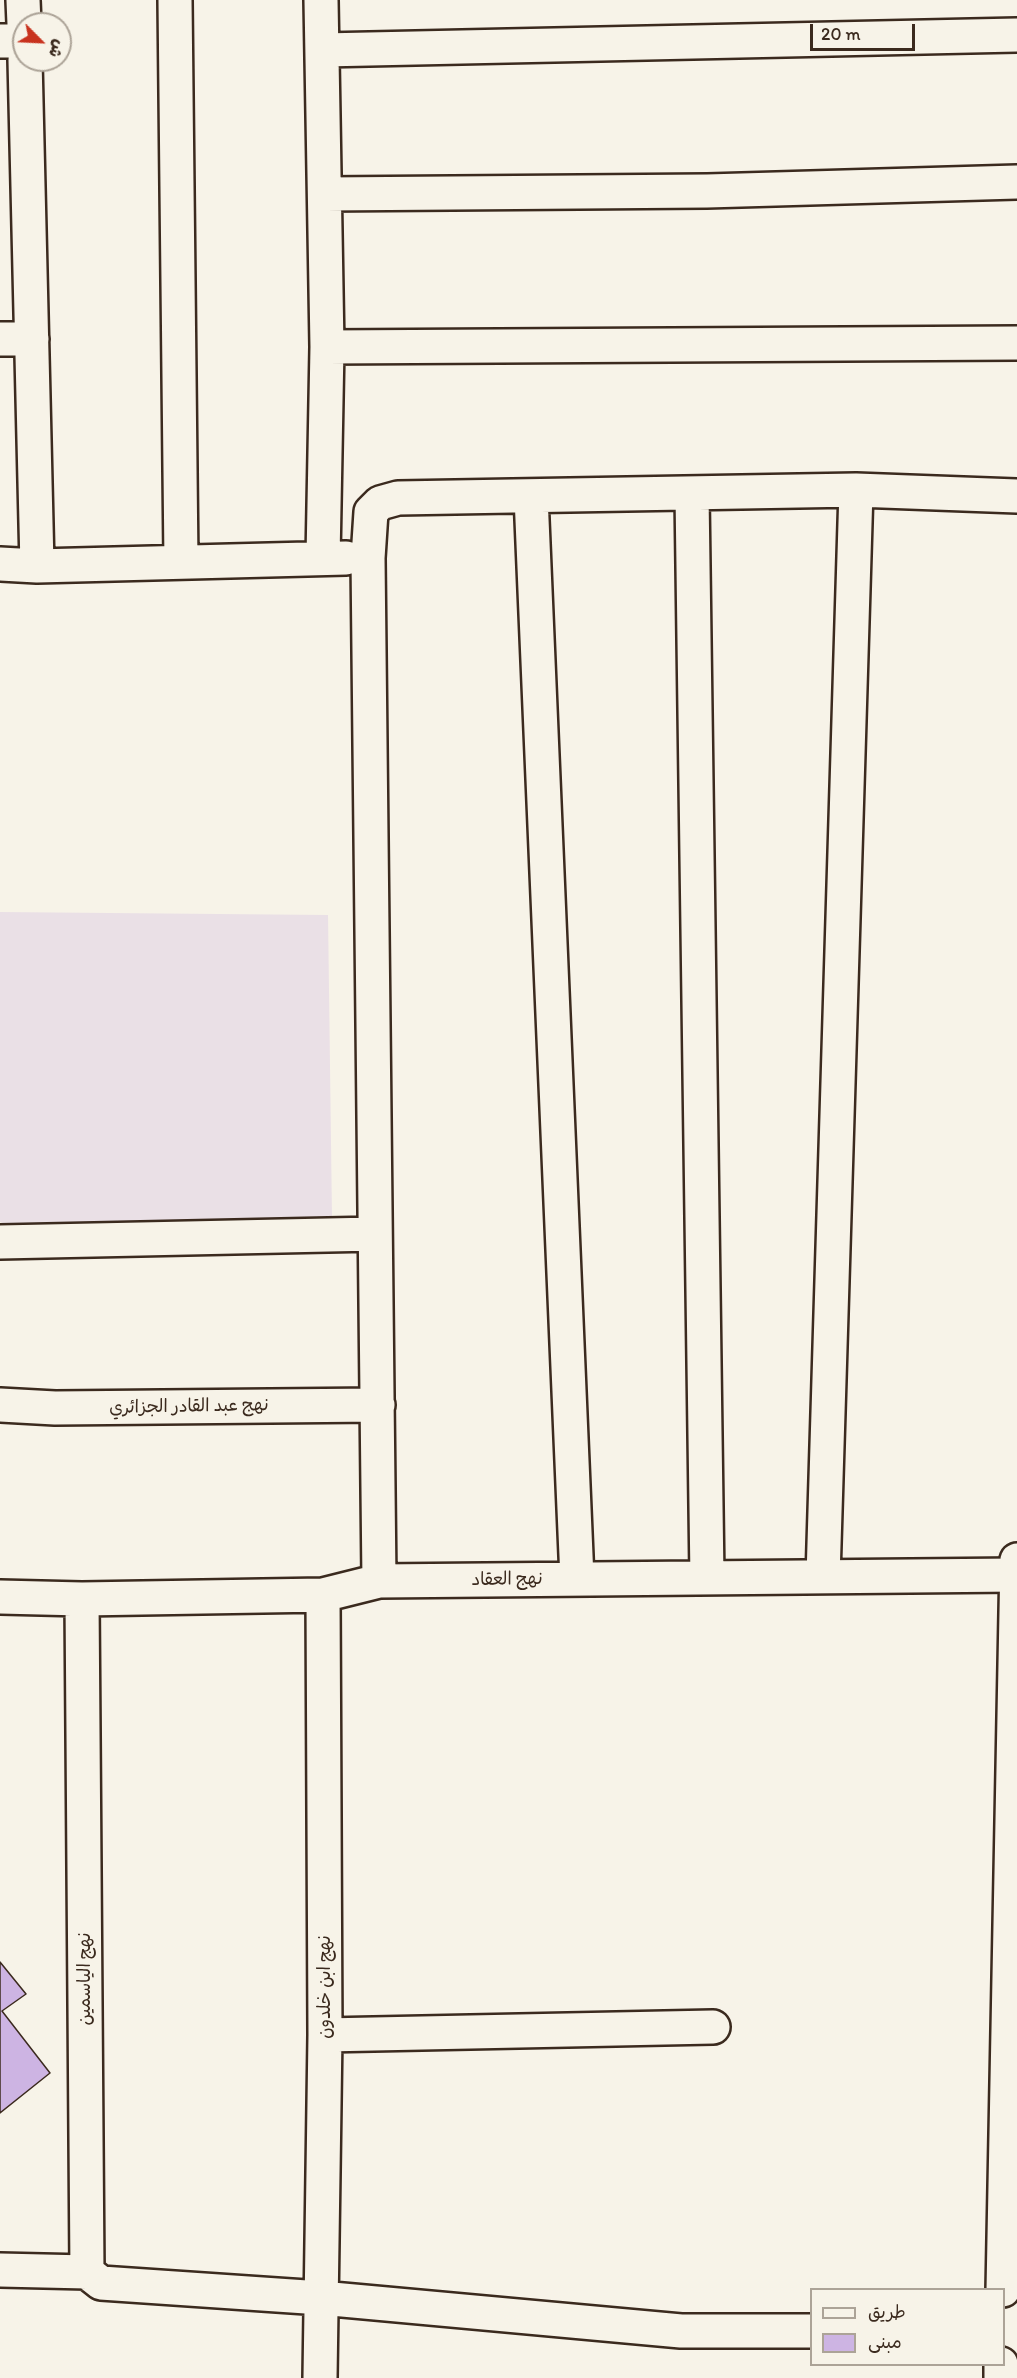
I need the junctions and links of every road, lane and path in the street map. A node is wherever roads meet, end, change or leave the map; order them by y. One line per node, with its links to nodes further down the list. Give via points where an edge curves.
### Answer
1 (175, 0): 18 (street)
2 (321, 0): 4 (street)
3 (1017, 35): 4 (street)
4 (323, 50): 8 (street)
5 (24, 72): 7 (street)
6 (1017, 182): 8 (street, via 707,191)
7 (14, 194): 9 (street)
8 (325, 194): 11 (street)
9 (16, 339): 20 (street)
10 (1017, 343): 11 (street)
11 (327, 347): 16 (street)
12 (856, 490): 13 (street); 15 (street); 27 (street)
13 (692, 494): 14 (street); 28 (street)
14 (531, 496): 17 (street, via 398,498 380,503 372,512); 29 (street)
15 (1017, 496)
16 (323, 558): 17 (street); 18 (street)
17 (368, 558): 21 (street)
18 (181, 562): 20 (street)
19 (0, 564): 20 (street)
20 (37, 566)
21 (375, 1234): 22 (street); 24 (street)
22 (0, 1242)
23 (0, 1405): 24 (street, نهج عبد القادر الجزائري)
24 (378, 1405): 30 (street)
25 (1017, 1560): 26 (street)
26 (1017, 1575): 27 (street, نهج العقاد); 34 (street)
27 (822, 1577): 28 (street, نهج العقاد)
28 (707, 1578): 29 (street, نهج العقاد)
29 (577, 1579): 30 (street, نهج العقاد)
30 (379, 1581): 31 (street, نهج العقاد)
31 (323, 1595): 33 (street, نهج العقاد); 36 (street, نهج ابن خلدون)
32 (0, 1597): 33 (street, نهج العقاد)
33 (82, 1599): 38 (street, نهج الياسمين)
34 (1014, 1835): 39 (street)
35 (714, 2027): 36 (street)
36 (325, 2035): 40 (street, نهج ابن خلدون)
37 (0, 2270): 38 (street)
38 (87, 2272): 40 (street, via 101,2283)
39 (1003, 2288)
40 (321, 2298): 41 (street, via 681,2331); 42 (street, نهج ابن خلدون)
41 (810, 2331)
42 (321, 2378)

